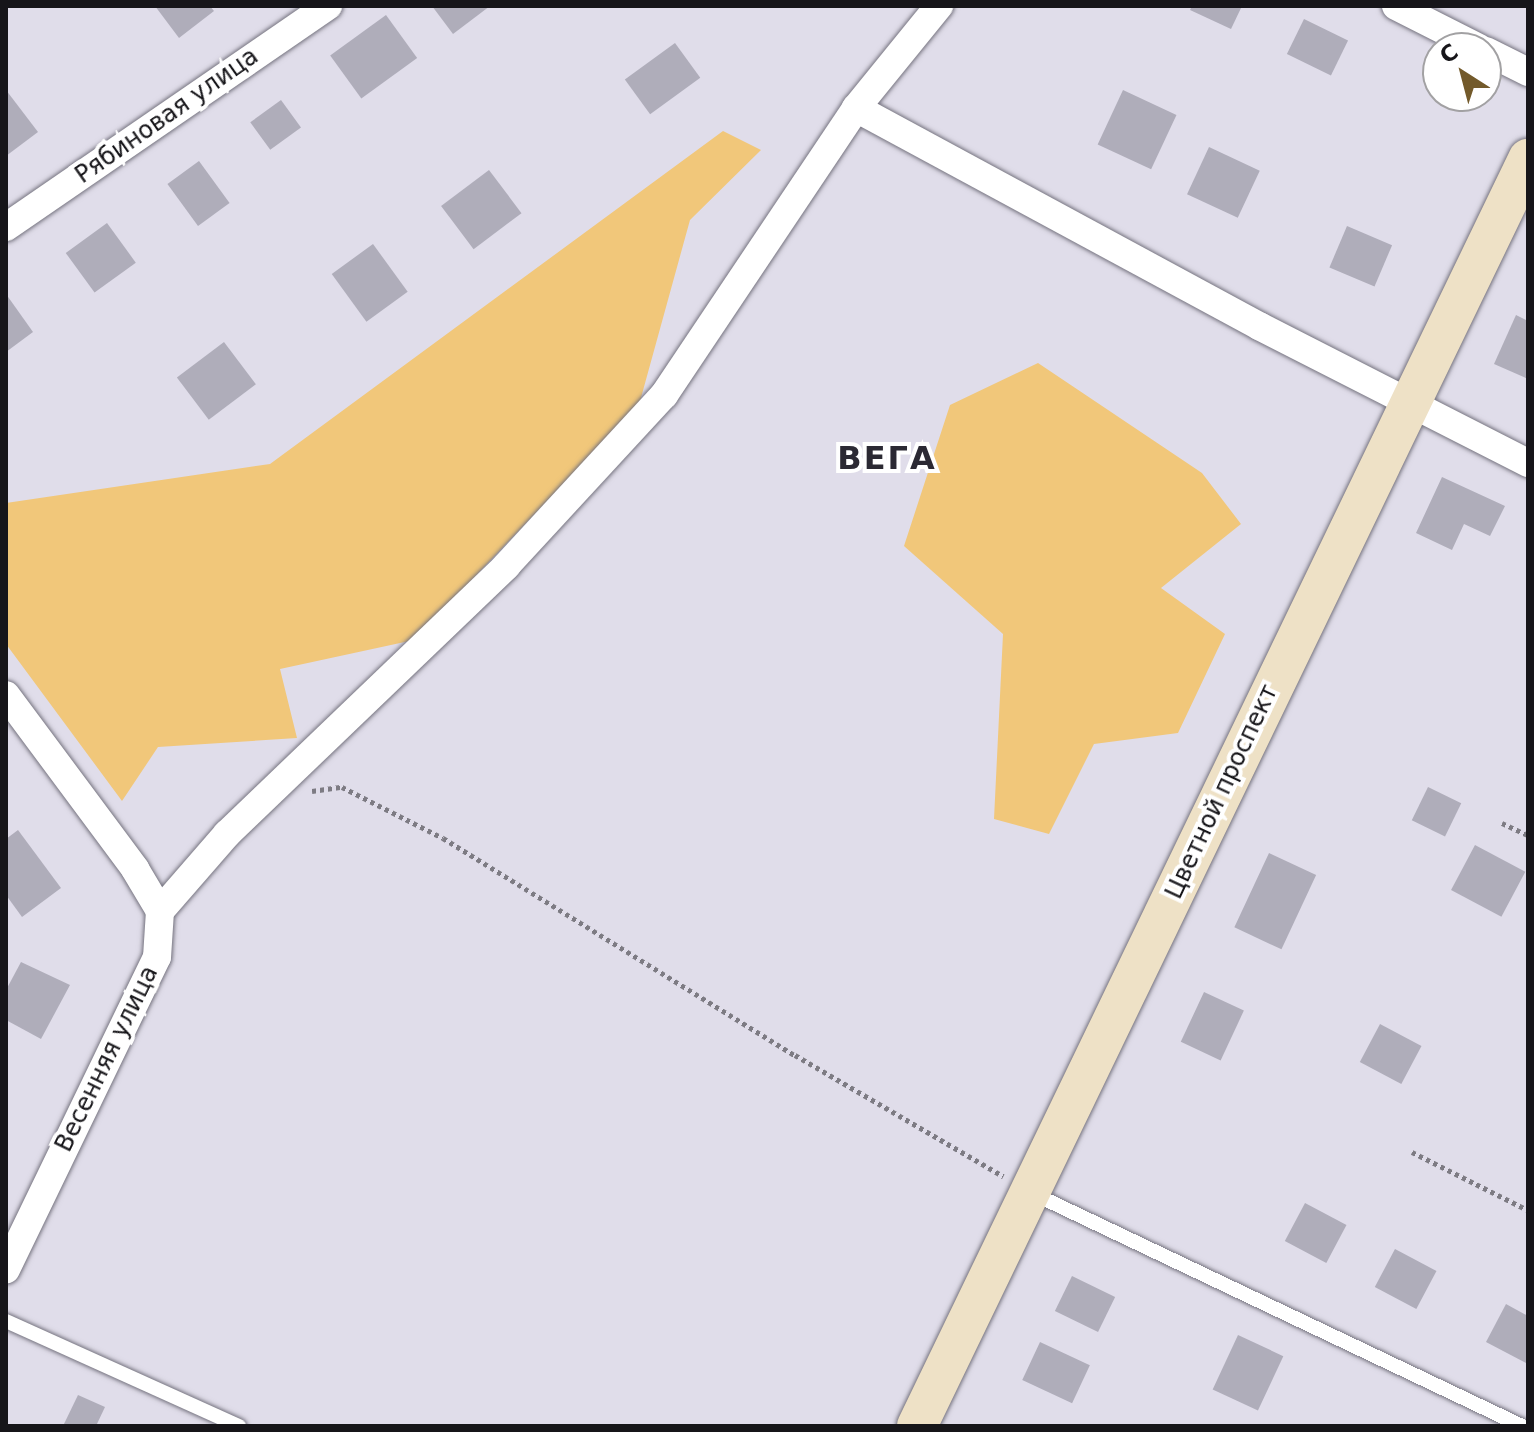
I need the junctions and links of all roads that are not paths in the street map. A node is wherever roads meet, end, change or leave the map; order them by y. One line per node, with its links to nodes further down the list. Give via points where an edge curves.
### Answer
1 (328, 6): 9 (street, Рябиновая улица)
2 (939, 6): 7 (street)
3 (1396, 6): 4 (street)
4 (1447, 32)
5 (1502, 59): 6 (street)
6 (1528, 72)
7 (856, 108): 10 (street, via 1231,311); 13 (street, via 664,395 506,566 264,798)
8 (1528, 159): 10 (street, Цветной проспект)
9 (6, 227)
10 (1412, 402): 11 (street); 14 (street, Цветной проспект)
11 (1528, 463)
12 (6, 695): 13 (street, via 135,869)
13 (160, 911): 15 (street, Весенняя улица, via 157,957)
14 (1032, 1192): 18 (street, Цветной проспект); 19 (lane)
15 (6, 1269)
16 (6, 1321): 17 (lane)
17 (239, 1426)
18 (917, 1426)
19 (1522, 1426)

